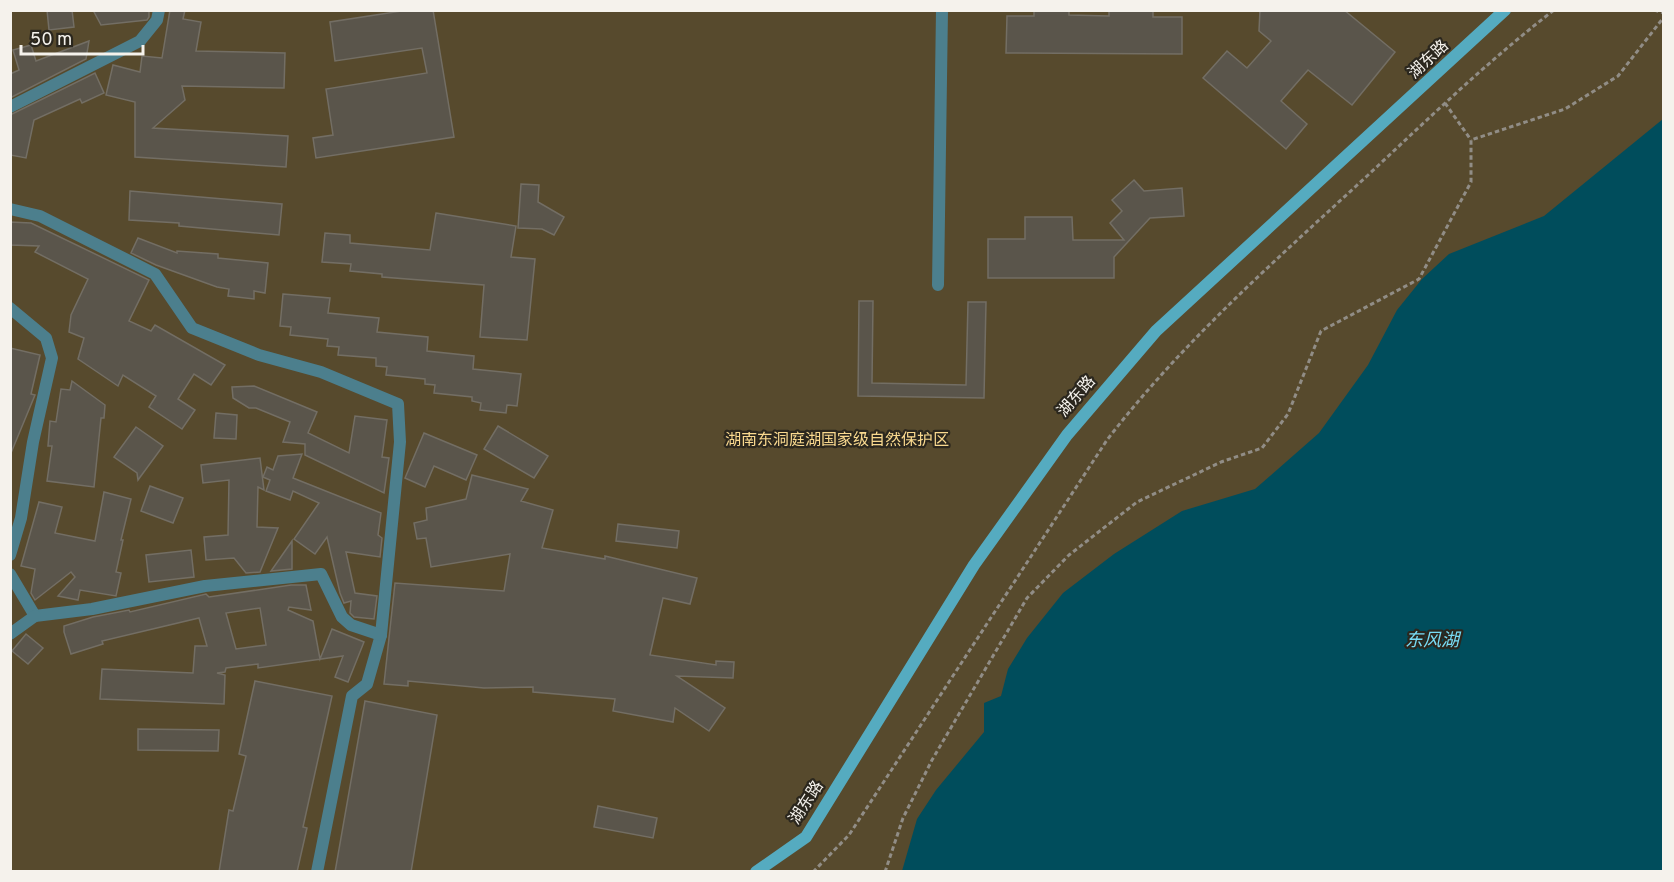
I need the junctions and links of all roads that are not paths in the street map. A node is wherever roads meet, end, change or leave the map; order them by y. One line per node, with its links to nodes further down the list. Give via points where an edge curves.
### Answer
1 (159, 10): 4 (street, via 157,20 140,41)
2 (942, 10): 6 (street)
3 (1505, 10): 14 (street, 湖东路, via 1149,340 1066,435 974,565 806,837)
4 (10, 107)
5 (10, 209): 12 (street, via 40,216 155,274 192,328 259,355 321,372 398,404 400,442)
6 (938, 285)
7 (10, 308): 8 (street, via 46,338 52,358 21,518)
8 (10, 555)
9 (10, 574): 10 (street)
10 (35, 616): 11 (street); 12 (street, via 205,586 321,574 342,617 351,625)
11 (10, 634)
12 (381, 635): 13 (street, via 367,684 351,696)
13 (317, 872)
14 (756, 872)

